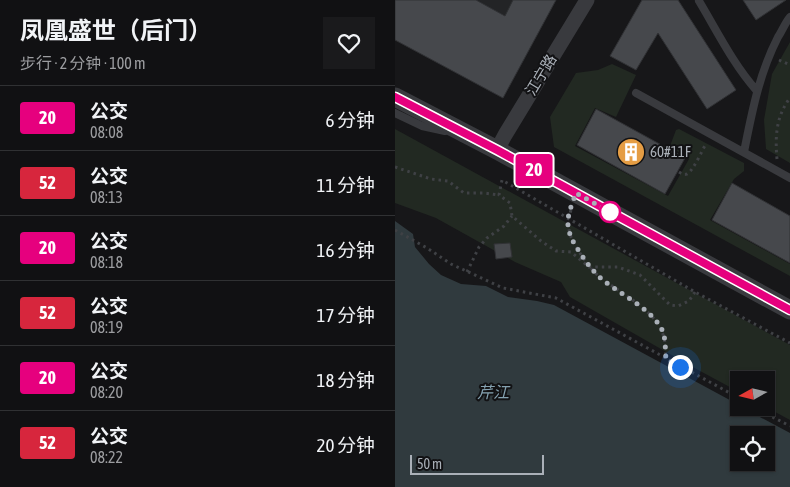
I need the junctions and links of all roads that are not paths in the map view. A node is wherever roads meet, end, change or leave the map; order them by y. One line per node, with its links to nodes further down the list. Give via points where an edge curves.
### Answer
1 (587, 0): 9 (street, 江宁路)
2 (699, 1): 4 (lane, via 734,60)
3 (790, 18): 4 (lane, via 772,48)
4 (757, 91): 10 (lane)
5 (635, 93): 10 (lane)
6 (399, 94): 8 (street)
7 (395, 113): 8 (lane, via 422,126)
8 (473, 137): 9 (street)
9 (497, 150): 12 (street)
10 (744, 152): 11 (lane)
11 (790, 178)
12 (790, 310)

